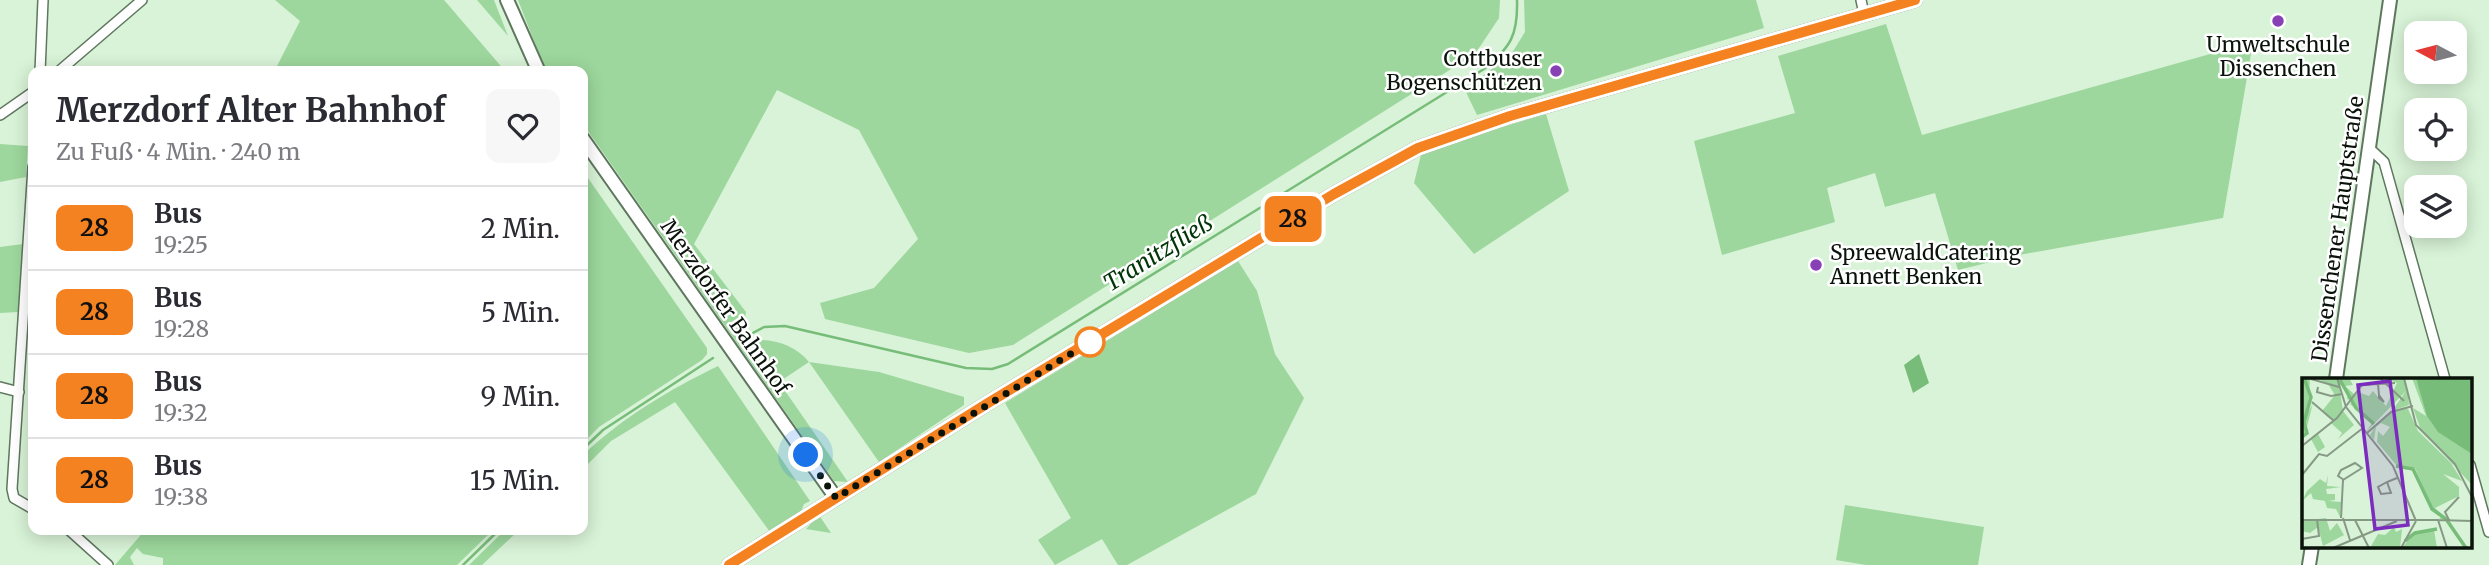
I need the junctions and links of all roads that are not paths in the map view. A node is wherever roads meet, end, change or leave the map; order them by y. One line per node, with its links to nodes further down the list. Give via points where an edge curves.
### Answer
1 (43, 0): 8 (street)
2 (142, 0): 9 (street)
3 (507, 0): 10 (street)
4 (1861, 0): 7 (street)
5 (1915, 0): 7 (street)
6 (2390, 0): 14 (street, Dissenchener Hauptstraße)
7 (1864, 14): 21 (street, via 1418,148 1304,212)
8 (40, 66)
9 (65, 66)
10 (536, 66)
11 (28, 95): 12 (street)
12 (0, 115)
13 (588, 146): 21 (street, Merzdorfer Bahnhof)
14 (2369, 148): 16 (street, Dissenchener Hauptstraße); 17 (street, via 2384,162)
15 (28, 265): 19 (street)
16 (2336, 378)
17 (2444, 378)
18 (0, 387): 19 (street)
19 (19, 392): 22 (street, via 12,489 19,503)
20 (2472, 472): 23 (street)
21 (836, 498): 25 (street)
22 (28, 507)
23 (2489, 532)
24 (75, 535): 26 (street)
25 (738, 563)
26 (108, 565)

